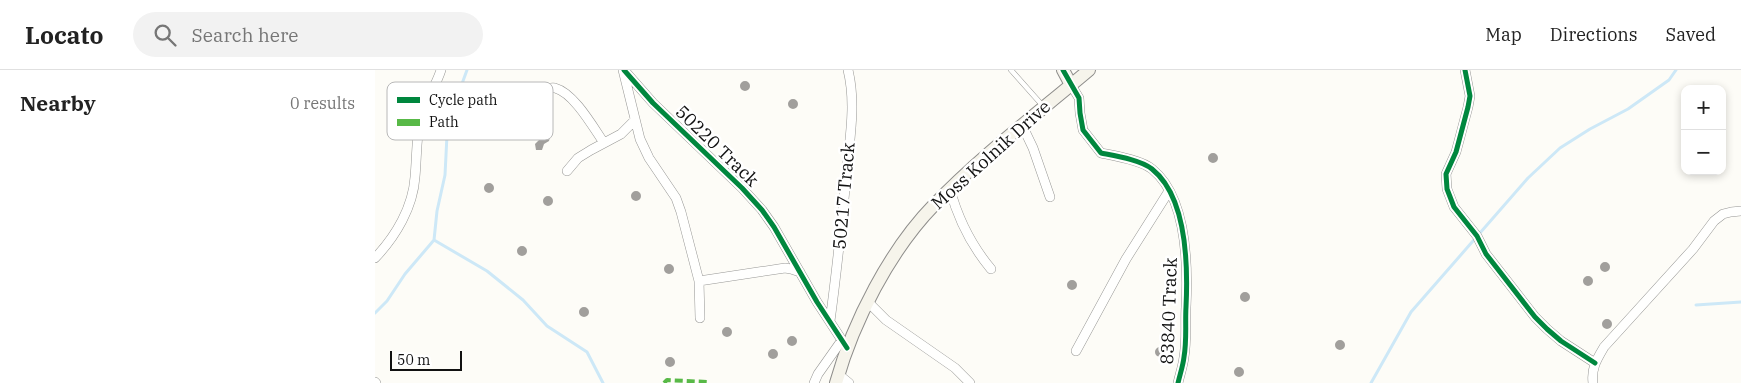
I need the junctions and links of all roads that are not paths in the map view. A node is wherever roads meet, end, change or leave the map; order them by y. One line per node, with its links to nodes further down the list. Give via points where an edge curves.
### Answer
1 (441, 70): 8 (street)
2 (623, 70): 12 (street); 23 (street, 50220 Track, via 758,205)
3 (848, 70): 27 (street, 50217 Track, via 852,107)
4 (1011, 70): 11 (lane)
5 (1063, 70): 9 (main road)
6 (1089, 70): 9 (main road, Moss Kolnik Drive)
7 (1465, 70): 30 (street, via 1470,96 1458,146 1446,174 1447,189 1454,207 1535,317 1561,340)
8 (435, 82)
9 (1071, 85): 11 (main road, Moss Kolnik Drive); 18 (street, 83840 Track, via 1079,98 1083,130 1101,154 1151,168)
10 (553, 89): 15 (street, via 575,103)
11 (1044, 107): 13 (main road, Moss Kolnik Drive)
12 (635, 120): 15 (street, via 621,134); 24 (street, via 649,158 675,198)
13 (1022, 125): 17 (main road, Moss Kolnik Drive); 19 (street)
14 (417, 140): 21 (street, via 415,179 410,199 399,226)
15 (604, 143): 16 (street, via 578,158)
16 (567, 171)
17 (950, 189): 22 (street, via 970,240); 25 (main road, Moss Kolnik Drive, via 916,225)
18 (1169, 191): 29 (street, via 1126,259); 35 (street, 83840 Track, via 1176,207 1187,265 1184,356)
19 (1050, 197)
20 (1741, 211): 30 (street, via 1723,214 1715,221 1604,347)
21 (375, 258)
22 (991, 269)
23 (800, 272): 24 (street, via 785,268); 27 (street, 50220 Track)
24 (699, 281): 26 (street)
25 (868, 302): 28 (main road, Moss Kolnik Drive); 34 (street, via 886,320 955,368)
26 (700, 318)
27 (830, 321): 28 (street, 50220 Track)
28 (845, 344): 31 (main road, Moss Kolnik Drive); 32 (street)
29 (1076, 351)
30 (1595, 362): 36 (street)
31 (837, 379): 33 (street)
32 (813, 383)
33 (849, 383)
34 (970, 383)
35 (1178, 383)
36 (1593, 383)

